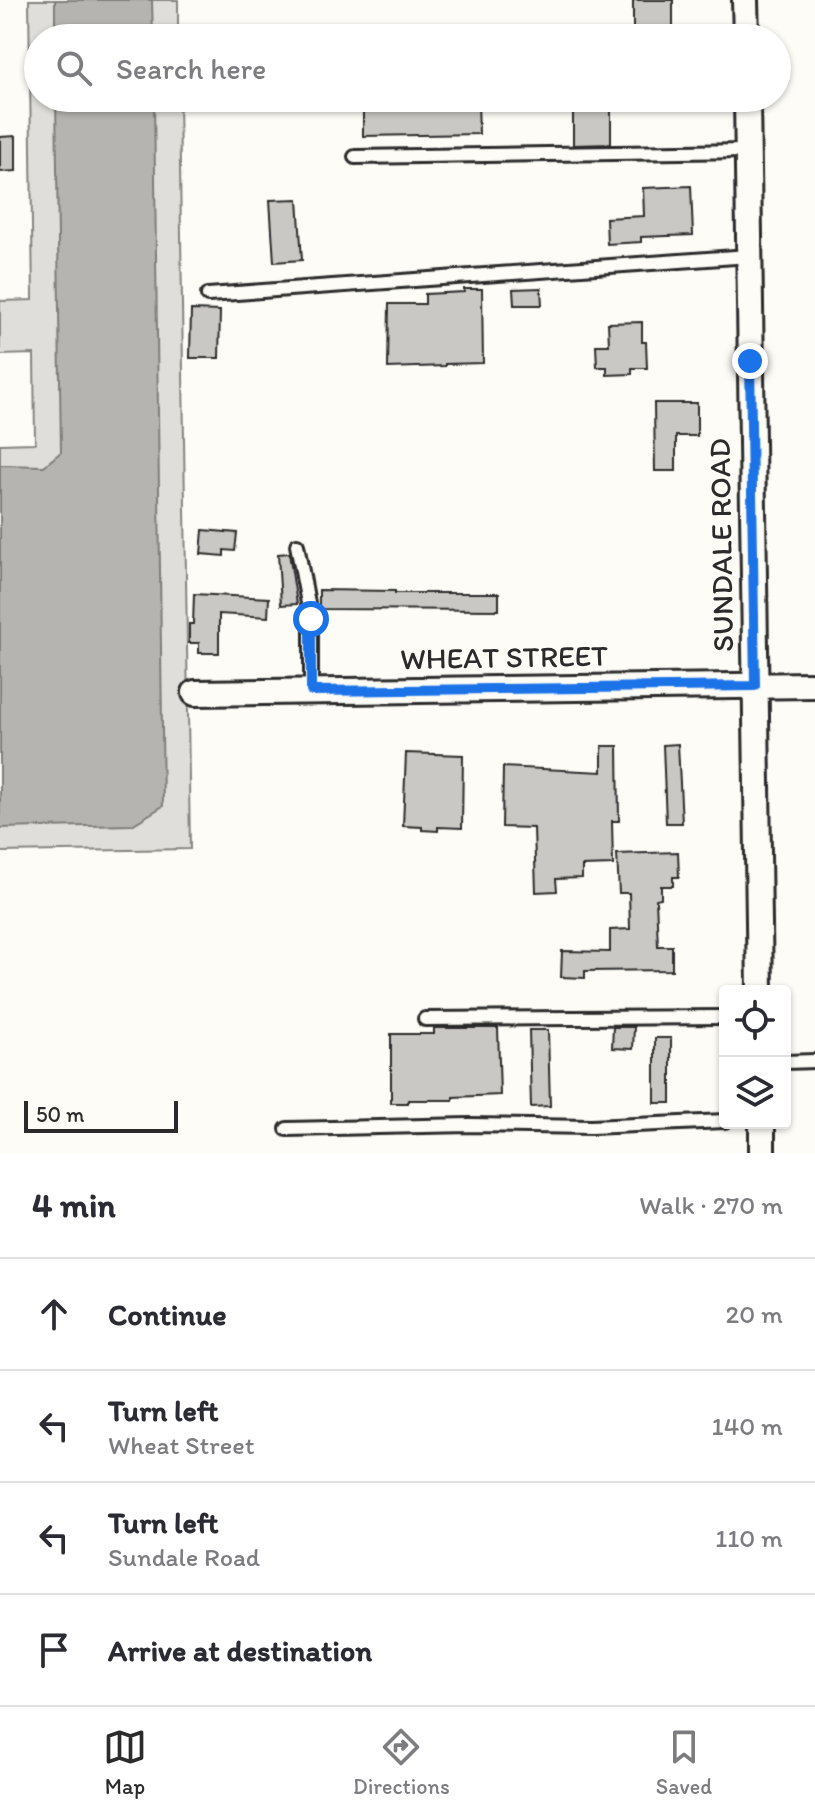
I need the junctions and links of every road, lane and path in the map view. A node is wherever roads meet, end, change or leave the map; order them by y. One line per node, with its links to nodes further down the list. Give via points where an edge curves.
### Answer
1 (745, 0): 2 (street)
2 (746, 24)
3 (747, 112): 4 (street, SUNDALE ROAD)
4 (747, 151): 5 (lane); 6 (street, SUNDALE ROAD)
5 (355, 157)
6 (749, 256): 7 (lane); 10 (street, SUNDALE ROAD)
7 (208, 295)
8 (297, 545): 11 (lane, via 311,619)
9 (815, 685): 10 (street, WHEAT STREET)
10 (755, 686): 11 (street, WHEAT STREET); 13 (street, SUNDALE ROAD)
11 (311, 691): 12 (street, WHEAT STREET)
12 (195, 693)
13 (760, 985)
14 (719, 1017): 15 (lane)
15 (425, 1019)
16 (815, 1061): 17 (lane)
17 (791, 1062)
18 (719, 1121): 19 (lane)
19 (287, 1129)
20 (762, 1129): 21 (street)
21 (762, 1153)

